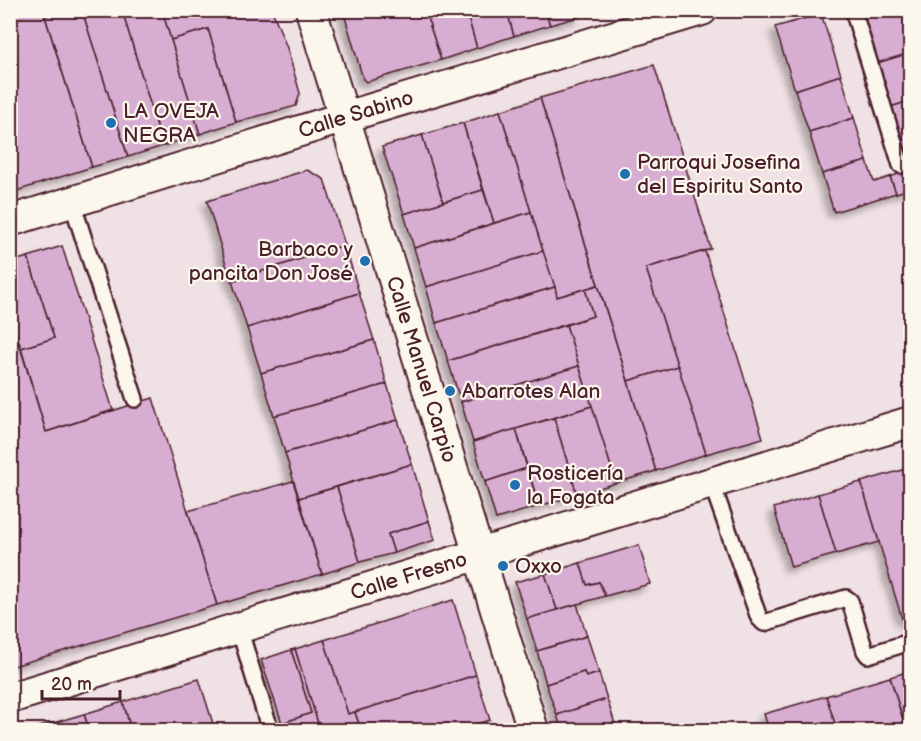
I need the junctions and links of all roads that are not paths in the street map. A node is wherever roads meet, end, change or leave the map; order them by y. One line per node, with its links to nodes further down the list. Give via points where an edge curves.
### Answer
1 (311, 10): 4 (street, Calle Manuel Carpio)
2 (702, 10): 4 (street, Calle Sabino)
3 (853, 10): 5 (lane)
4 (345, 117): 6 (street, Calle Sabino); 11 (street, Calle Manuel Carpio)
5 (901, 165)
6 (72, 202): 7 (street, Calle Sabino); 8 (lane)
7 (10, 221)
8 (135, 399)
9 (910, 422): 10 (street, Calle Fresno)
10 (712, 484): 11 (street, Calle Fresno); 13 (lane, via 764,623 846,598 868,655)
11 (478, 556): 12 (street, Calle Fresno); 16 (street, Calle Manuel Carpio)
12 (239, 628): 14 (street, Calle Fresno); 15 (lane)
13 (910, 642)
14 (10, 698)
15 (270, 730)
16 (533, 730)

